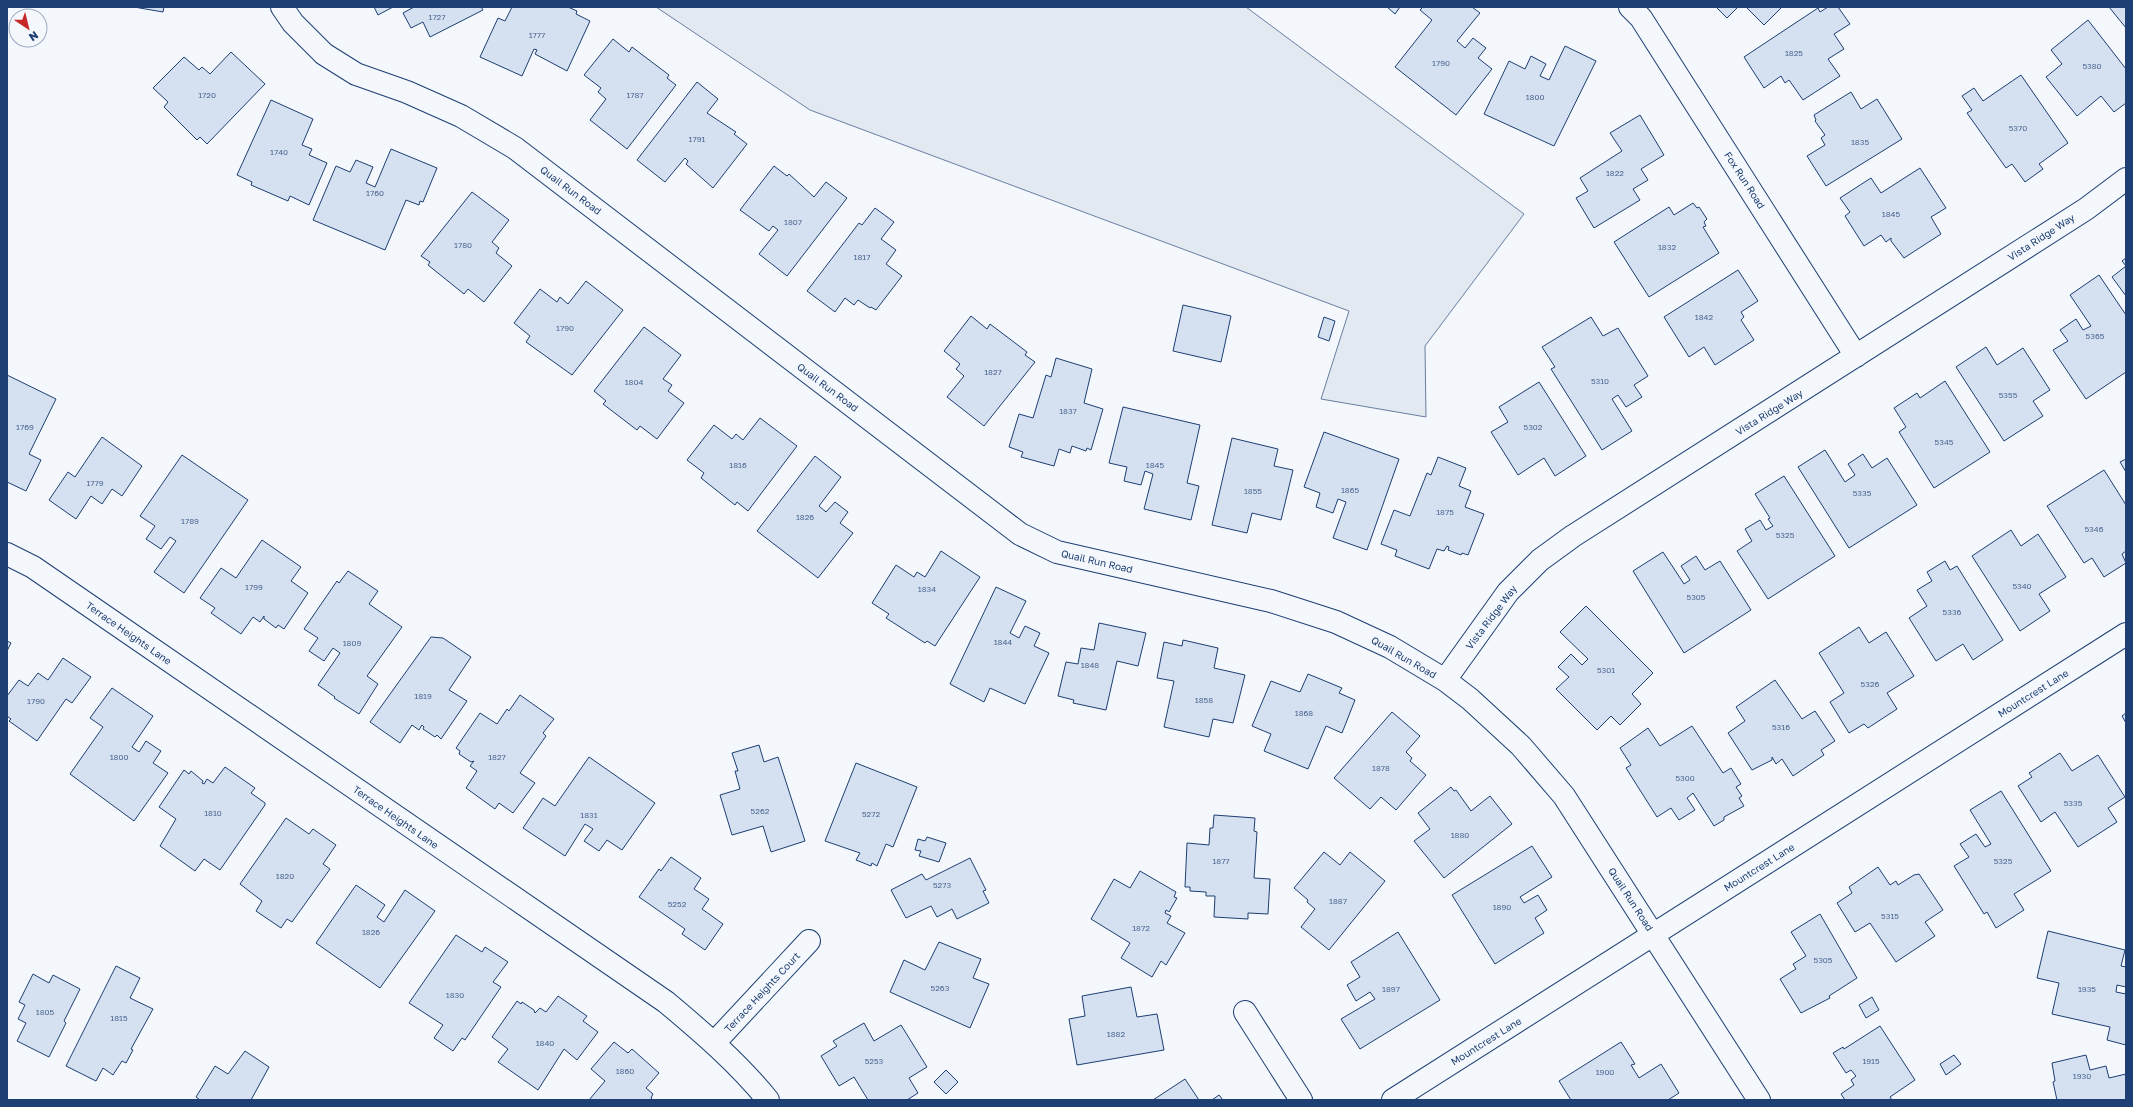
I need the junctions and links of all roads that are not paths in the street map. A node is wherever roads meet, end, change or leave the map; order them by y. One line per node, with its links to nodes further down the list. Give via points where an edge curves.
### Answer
1 (282, 7): 7 (street, Quail Run Road, via 293,23 324,54 356,74 407,92 461,116 515,148 1020,534 1057,552 1271,601 1336,622 1390,647)
2 (1630, 7): 4 (street, Fox Run Road, via 1641,18)
3 (2126, 179): 4 (street, Vista Ridge Way, via 2086,209)
4 (1856, 356): 7 (street, Vista Ridge Way, via 1540,560 1508,592)
5 (7, 554): 11 (street, Terrace Heights Lane, via 33,567 660,998)
6 (2126, 634): 8 (street, Mountcrest Lane)
7 (1445, 680): 8 (street, Quail Run Road, via 1470,699 1521,746 1564,796)
8 (1653, 934): 14 (street, Mountcrest Lane); 15 (street, Quail Run Road)
9 (809, 941): 11 (street, Terrace Heights Court)
10 (1245, 1012): 13 (street)
11 (715, 1042): 12 (street, Terrace Heights Lane)
12 (768, 1100)
13 (1301, 1100)
14 (1392, 1100)
15 (1759, 1100)

